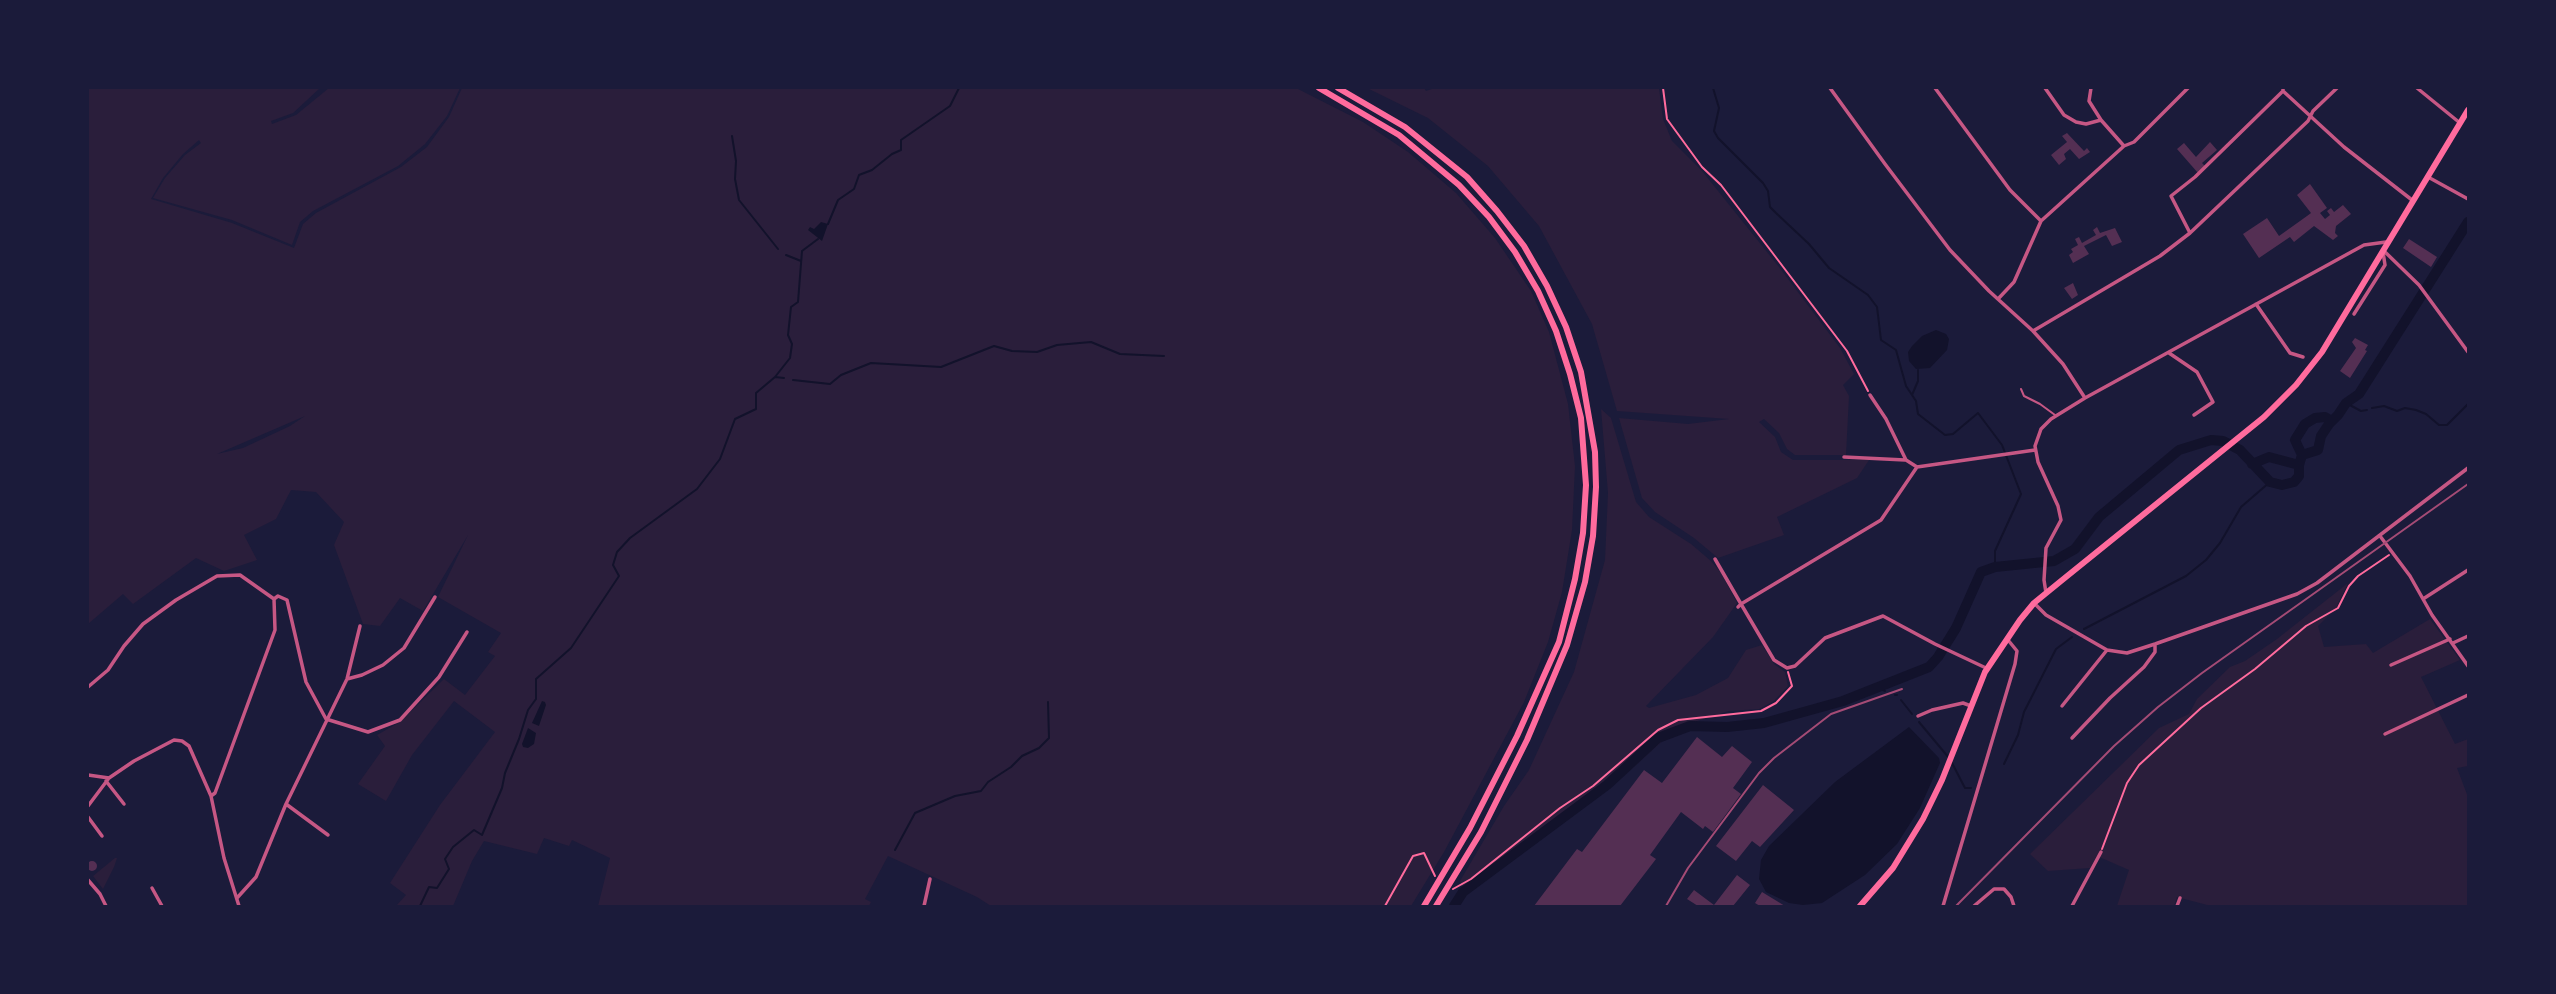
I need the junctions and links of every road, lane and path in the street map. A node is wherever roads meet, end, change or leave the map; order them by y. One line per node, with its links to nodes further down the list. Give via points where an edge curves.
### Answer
1 (1319, 88): 93 (main road, via 1399,135 1459,185 1489,218 1538,291 1556,331 1581,418 1586,485 1583,533 1559,642 1471,828)
2 (1338, 88): 94 (main road, via 1438,152 1467,177 1524,246 1566,327 1591,417 1596,487 1593,536 1567,645 1481,832)
3 (1663, 88): 32 (path, via 1667,120 1847,351)
4 (1830, 88): 24 (street, via 1950,250)
5 (1935, 88): 20 (street, via 2010,190)
6 (2045, 88): 14 (street, via 2064,115 2076,122)
7 (2091, 88): 14 (street, via 2089,101)
8 (2188, 88): 16 (street)
9 (2337, 88): 13 (street)
10 (2417, 88): 15 (street)
11 (2283, 89): 13 (street); 21 (street, via 2171,196)
12 (2469, 110): 15 (main road)
13 (2310, 116): 19 (street, via 2363,164); 21 (street)
14 (2101, 120): 16 (street)
15 (2460, 123): 17 (main road)
16 (2124, 146): 20 (street)
17 (2428, 177): 18 (street); 19 (main road)
18 (2469, 199)
19 (2414, 201): 22 (main road)
20 (2041, 221): 24 (street, via 2014,282)
21 (2190, 233): 27 (street, via 2160,256)
22 (2388, 242): 23 (main road); 25 (street, via 2364,245)
23 (2383, 250): 26 (street, via 2385,265); 28 (street, via 2419,285); 45 (main road, via 2322,352 2296,385 2240,437)
24 (1998, 299): 27 (street)
25 (2256, 304): 29 (street); 30 (street, via 2290,353)
26 (2354, 314)
27 (2034, 331): 33 (street)
28 (2469, 352)
29 (2169, 353): 33 (street); 34 (street, via 2197,372 2213,402)
30 (2303, 357)
31 (2021, 389): 35 (lane, via 2024,396)
32 (1870, 395): 38 (street)
33 (2085, 398): 35 (street)
34 (2194, 415)
35 (2055, 416): 36 (street, via 2041,429)
36 (2035, 450): 39 (street); 45 (street, via 2061,520 2045,554)
37 (1844, 457): 38 (street)
38 (1906, 460): 39 (street)
39 (1917, 467): 50 (street, via 1881,520)
40 (2469, 468): 41 (street)
41 (2380, 536): 42 (street); 56 (street, via 2297,594)
42 (2392, 552): 48 (street); 80 (path, via 2358,576 2338,608 2306,626 2201,708 2139,765 2127,783)
43 (1715, 559): 50 (street)
44 (2469, 570): 48 (street)
45 (2046, 593): 49 (main road)
46 (435, 597): 62 (street, via 404,648 383,665)
47 (274, 599): 63 (street, via 240,575 217,576 143,624 108,670); 68 (street, via 287,600 306,681); 73 (street, via 275,630)
48 (2423, 599): 55 (street)
49 (2034, 603): 54 (main road); 57 (street, via 2046,615)
50 (1740, 605): 60 (street, via 1774,660)
51 (359, 626): 62 (street)
52 (467, 632): 68 (street, via 439,677 400,720 368,732)
53 (2469, 636): 55 (street)
54 (2007, 639): 61 (main road); 96 (street, via 2016,649 2015,664)
55 (2451, 641): 58 (street); 59 (street)
56 (2155, 644): 57 (street, via 2127,653); 70 (street, via 2144,667)
57 (2107, 650): 66 (street)
58 (2391, 665)
59 (2469, 666)
60 (1787, 668): 61 (street, via 1825,638 1883,616); 85 (path, via 1792,686 1776,703 1761,711 1678,720 1658,730 1593,786)
61 (1986, 668): 65 (main road)
62 (347, 679): 68 (street)
63 (88, 687)
64 (2469, 695): 69 (street)
65 (1971, 706): 67 (street, via 1963,703); 95 (main road, via 1932,801 1911,839)
66 (2062, 706)
67 (1918, 716)
68 (326, 719): 75 (street)
69 (2385, 734)
70 (2072, 738)
71 (88, 775): 72 (street)
72 (108, 780): 73 (street, via 165,744 183,741); 74 (street); 76 (street)
73 (211, 796): 86 (street)
74 (124, 804)
75 (286, 804): 78 (street); 86 (street, via 256,877)
76 (88, 806)
77 (88, 817): 79 (street)
78 (328, 835)
79 (102, 836)
80 (2101, 852): 99 (street)
81 (930, 879): 91 (street)
82 (1437, 879): 92 (path, via 1424,853 1413,856)
83 (88, 880): 88 (street)
84 (152, 888): 89 (street)
85 (1452, 889)
86 (237, 898): 90 (street)
87 (2180, 898): 100 (street)
88 (106, 906)
89 (162, 906)
90 (239, 906)
91 (923, 906)
92 (1385, 906)
93 (1424, 906)
94 (1436, 906)
95 (1860, 906)
96 (1943, 906)
97 (1974, 906): 98 (street, via 1994,888 2004,889)
98 (2014, 906)
99 (2072, 906)
100 (2178, 906)

